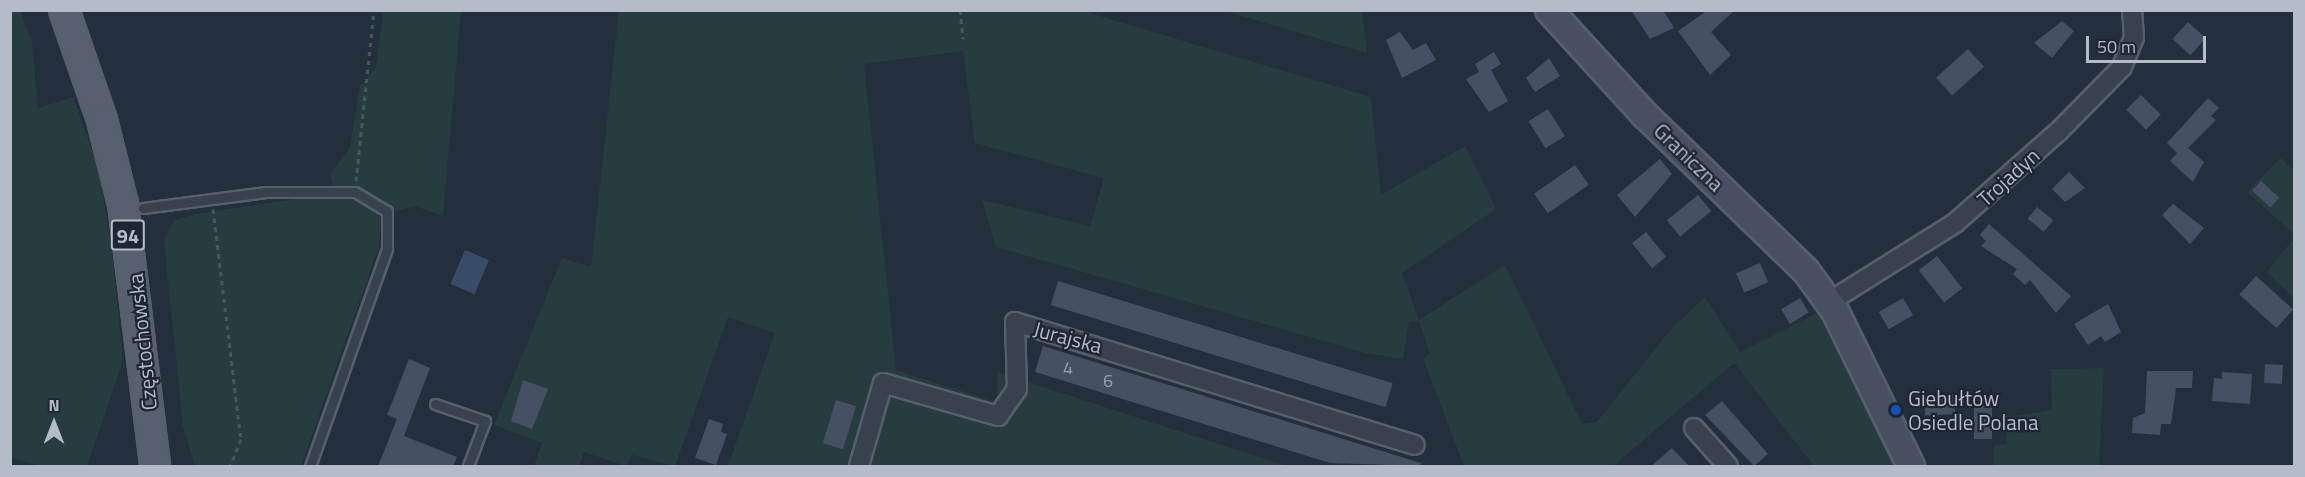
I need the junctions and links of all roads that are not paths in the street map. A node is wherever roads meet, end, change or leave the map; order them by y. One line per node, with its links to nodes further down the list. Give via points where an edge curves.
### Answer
1 (64, 10): 11 (main road, Częstochowska / 94, via 102,120 123,204)
2 (85, 10): 5 (main road, Częstochowska / 94, via 119,106)
3 (1549, 10): 6 (street, Graniczna, via 1645,115 1798,261)
4 (2132, 10): 6 (street, Trojadyn, via 2134,38 2122,67 2058,132 1955,223)
5 (143, 208): 12 (main road, Częstochowska / 94); 13 (lane, via 266,192 355,192 387,211 388,242)
6 (1829, 302): 16 (street, Graniczna)
7 (435, 404): 14 (lane, via 485,421)
8 (1694, 429): 10 (street)
9 (1415, 444): 15 (street, Jurajska, via 1015,322 1017,390 998,416 883,383)
10 (1719, 464)
11 (155, 466)
12 (175, 466)
13 (310, 466)
14 (468, 466)
15 (858, 466)
16 (1911, 466)

